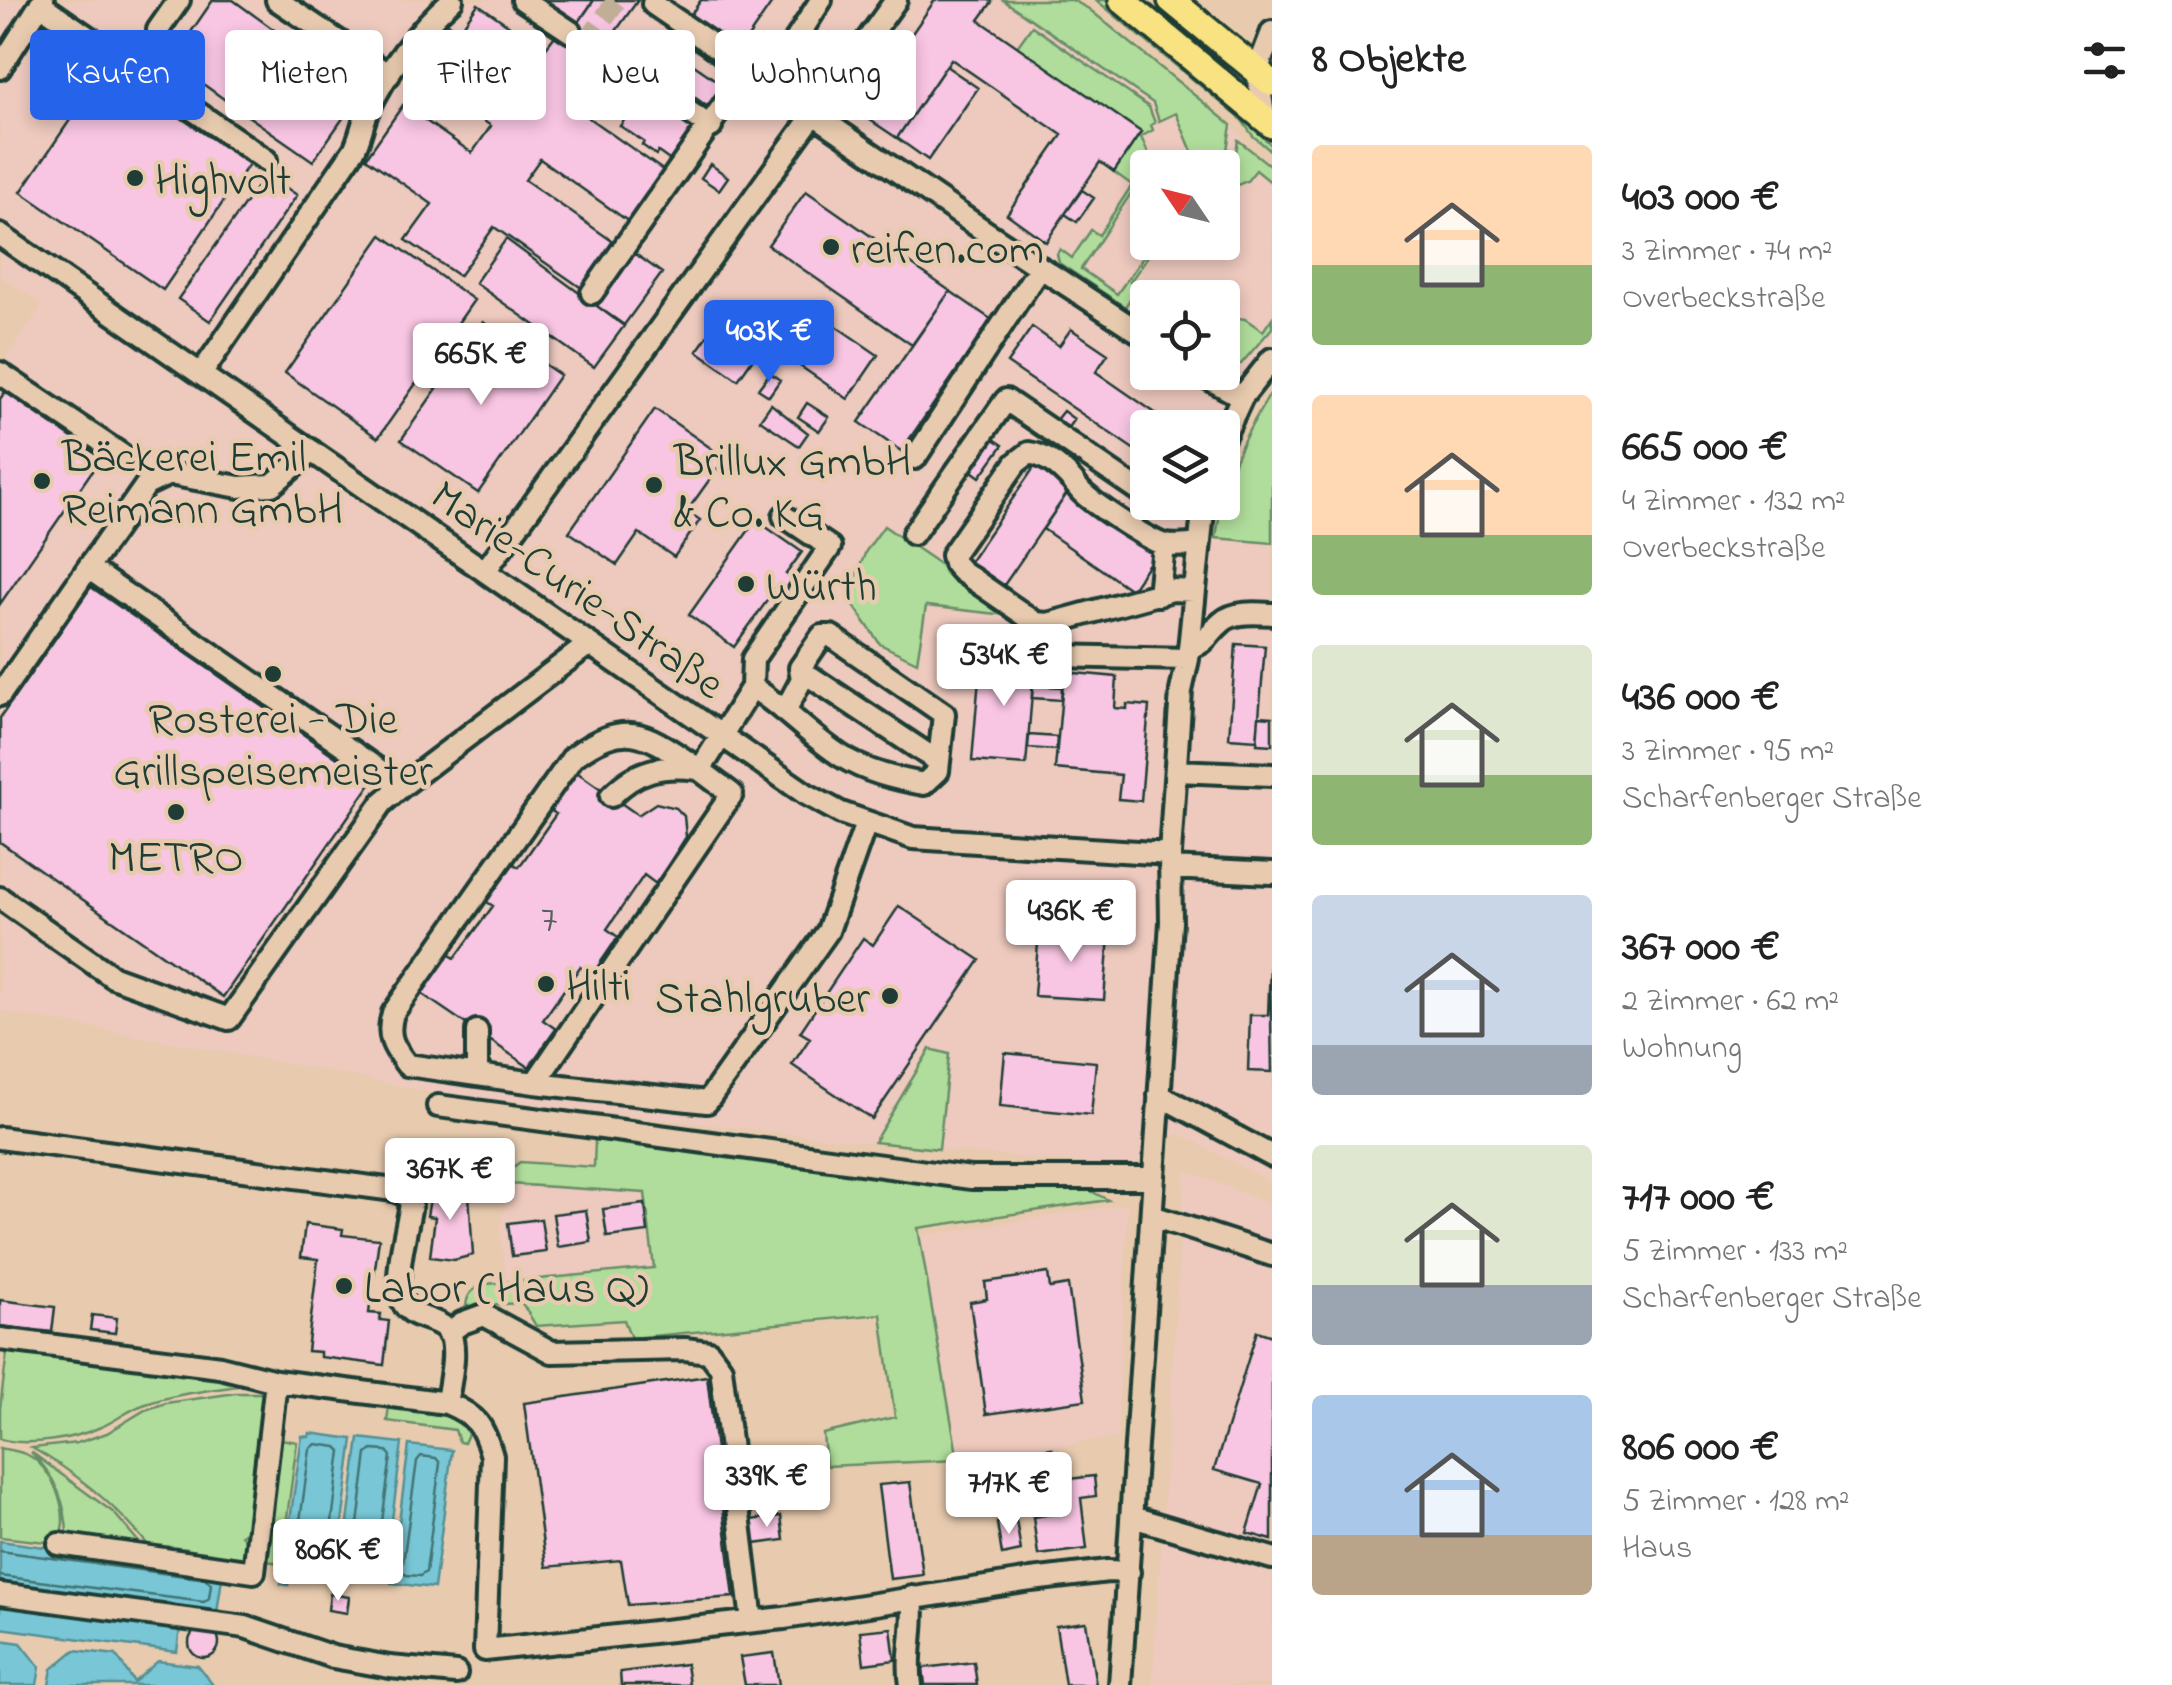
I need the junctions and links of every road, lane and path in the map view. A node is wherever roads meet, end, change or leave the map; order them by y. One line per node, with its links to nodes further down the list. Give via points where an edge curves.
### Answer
1 (179, 0): 11 (street)
2 (277, 0): 19 (street)
3 (452, 0): 19 (street)
4 (523, 0): 12 (street)
5 (820, 0): 13 (street)
6 (896, 0): 14 (street)
7 (1122, 0): 25 (main road)
8 (1171, 0): 17 (main road)
9 (42, 2): 18 (street); 27 (street)
10 (653, 4): 16 (street)
11 (158, 30)
12 (568, 30)
13 (801, 30)
14 (874, 30)
15 (1272, 30): 17 (street, via 1253,46); 20 (street)
16 (715, 47)
17 (1233, 51): 20 (main road)
18 (0, 68)
19 (389, 75): 34 (street, via 354,150)
20 (1265, 77): 25 (street)
21 (695, 116): 26 (street)
22 (716, 120): 26 (street)
23 (808, 120): 48 (street)
24 (821, 120): 29 (street)
25 (1269, 122)
26 (711, 127): 30 (street)
27 (266, 160)
28 (0, 235): 34 (street, Marie-Curie-Straße)
29 (1040, 267): 31 (street); 40 (street)
30 (592, 293)
31 (1130, 326)
32 (1270, 365): 36 (street)
33 (0, 373): 39 (street)
34 (201, 374): 38 (street, Marie-Curie-Straße)
35 (1229, 390): 36 (street)
36 (1242, 397): 37 (street)
37 (1236, 410)
38 (312, 450): 47 (street, via 272,484 239,487 169,474 146,484); 48 (street, Marie-Curie-Straße)
39 (122, 455)
40 (916, 458)
41 (1130, 486): 44 (street, via 1006,400)
42 (784, 516): 56 (street, via 830,546 753,658)
43 (1201, 520): 45 (street)
44 (912, 534)
45 (1198, 544): 46 (street); 49 (street)
46 (1164, 545): 50 (street); 50 (street, via 1028,452 952,555 961,571 1036,623)
47 (88, 568): 57 (street); 64 (street)
48 (485, 571): 52 (street, Marie-Curie-Straße)
49 (1194, 591): 50 (street); 53 (street)
50 (1159, 594)
51 (1272, 614): 53 (street, via 1232,616)
52 (589, 644): 59 (street, Marie-Curie-Straße); 64 (street)
53 (1189, 653): 54 (street); 62 (street)
54 (1055, 656)
55 (802, 679): 58 (street); 60 (street, via 811,677); 60 (street, via 800,668 822,636 831,636 944,714)
56 (752, 687): 58 (street); 59 (street)
57 (0, 695)
58 (786, 709): 60 (street, via 841,756 890,778 924,784)
59 (723, 736): 61 (street); 66 (street, Marie-Curie-Straße, via 806,794)
60 (939, 762)
61 (700, 770): 65 (street, via 646,770); 71 (street, via 630,733 613,734 572,758 389,1026 407,1065); 72 (street, via 732,794)
62 (1176, 772): 63 (street); 67 (street)
63 (1272, 775)
64 (402, 786): 69 (street, via 383,802 229,1020 113,976)
65 (611, 796)
66 (866, 823): 67 (street, Marie-Curie-Straße, via 912,838); 72 (street, via 828,931 707,1102)
67 (1170, 861): 68 (street, Marie-Curie-Straße); 73 (street)
68 (1272, 873)
69 (0, 898)
70 (477, 1032): 71 (street)
71 (476, 1076): 72 (street)
72 (535, 1083)
73 (1158, 1095): 76 (street); 77 (street)
74 (438, 1106): 77 (street, via 970,1178)
75 (0, 1138): 80 (street, via 406,1195 402,1300 409,1312 444,1326)
76 (1272, 1156)
77 (1154, 1178): 78 (street)
78 (1152, 1216): 79 (street); 84 (street)
79 (1272, 1255)
80 (448, 1334): 83 (street); 90 (street, via 484,1316 552,1352 709,1352 722,1368)
81 (0, 1339): 82 (street, via 220,1367)
82 (276, 1381): 83 (street); 85 (street, via 254,1572)
83 (447, 1403): 91 (street, via 484,1427 492,1456)
84 (1132, 1517): 86 (street); 87 (street)
85 (59, 1544)
86 (1272, 1558)
87 (1129, 1572): 89 (street); 94 (street)
88 (0, 1594): 92 (street, via 245,1626 333,1657)
89 (912, 1598): 90 (street); 93 (street)
90 (752, 1622): 91 (street)
91 (485, 1650): 92 (street)
92 (454, 1679)
93 (910, 1685)
94 (1120, 1685)

